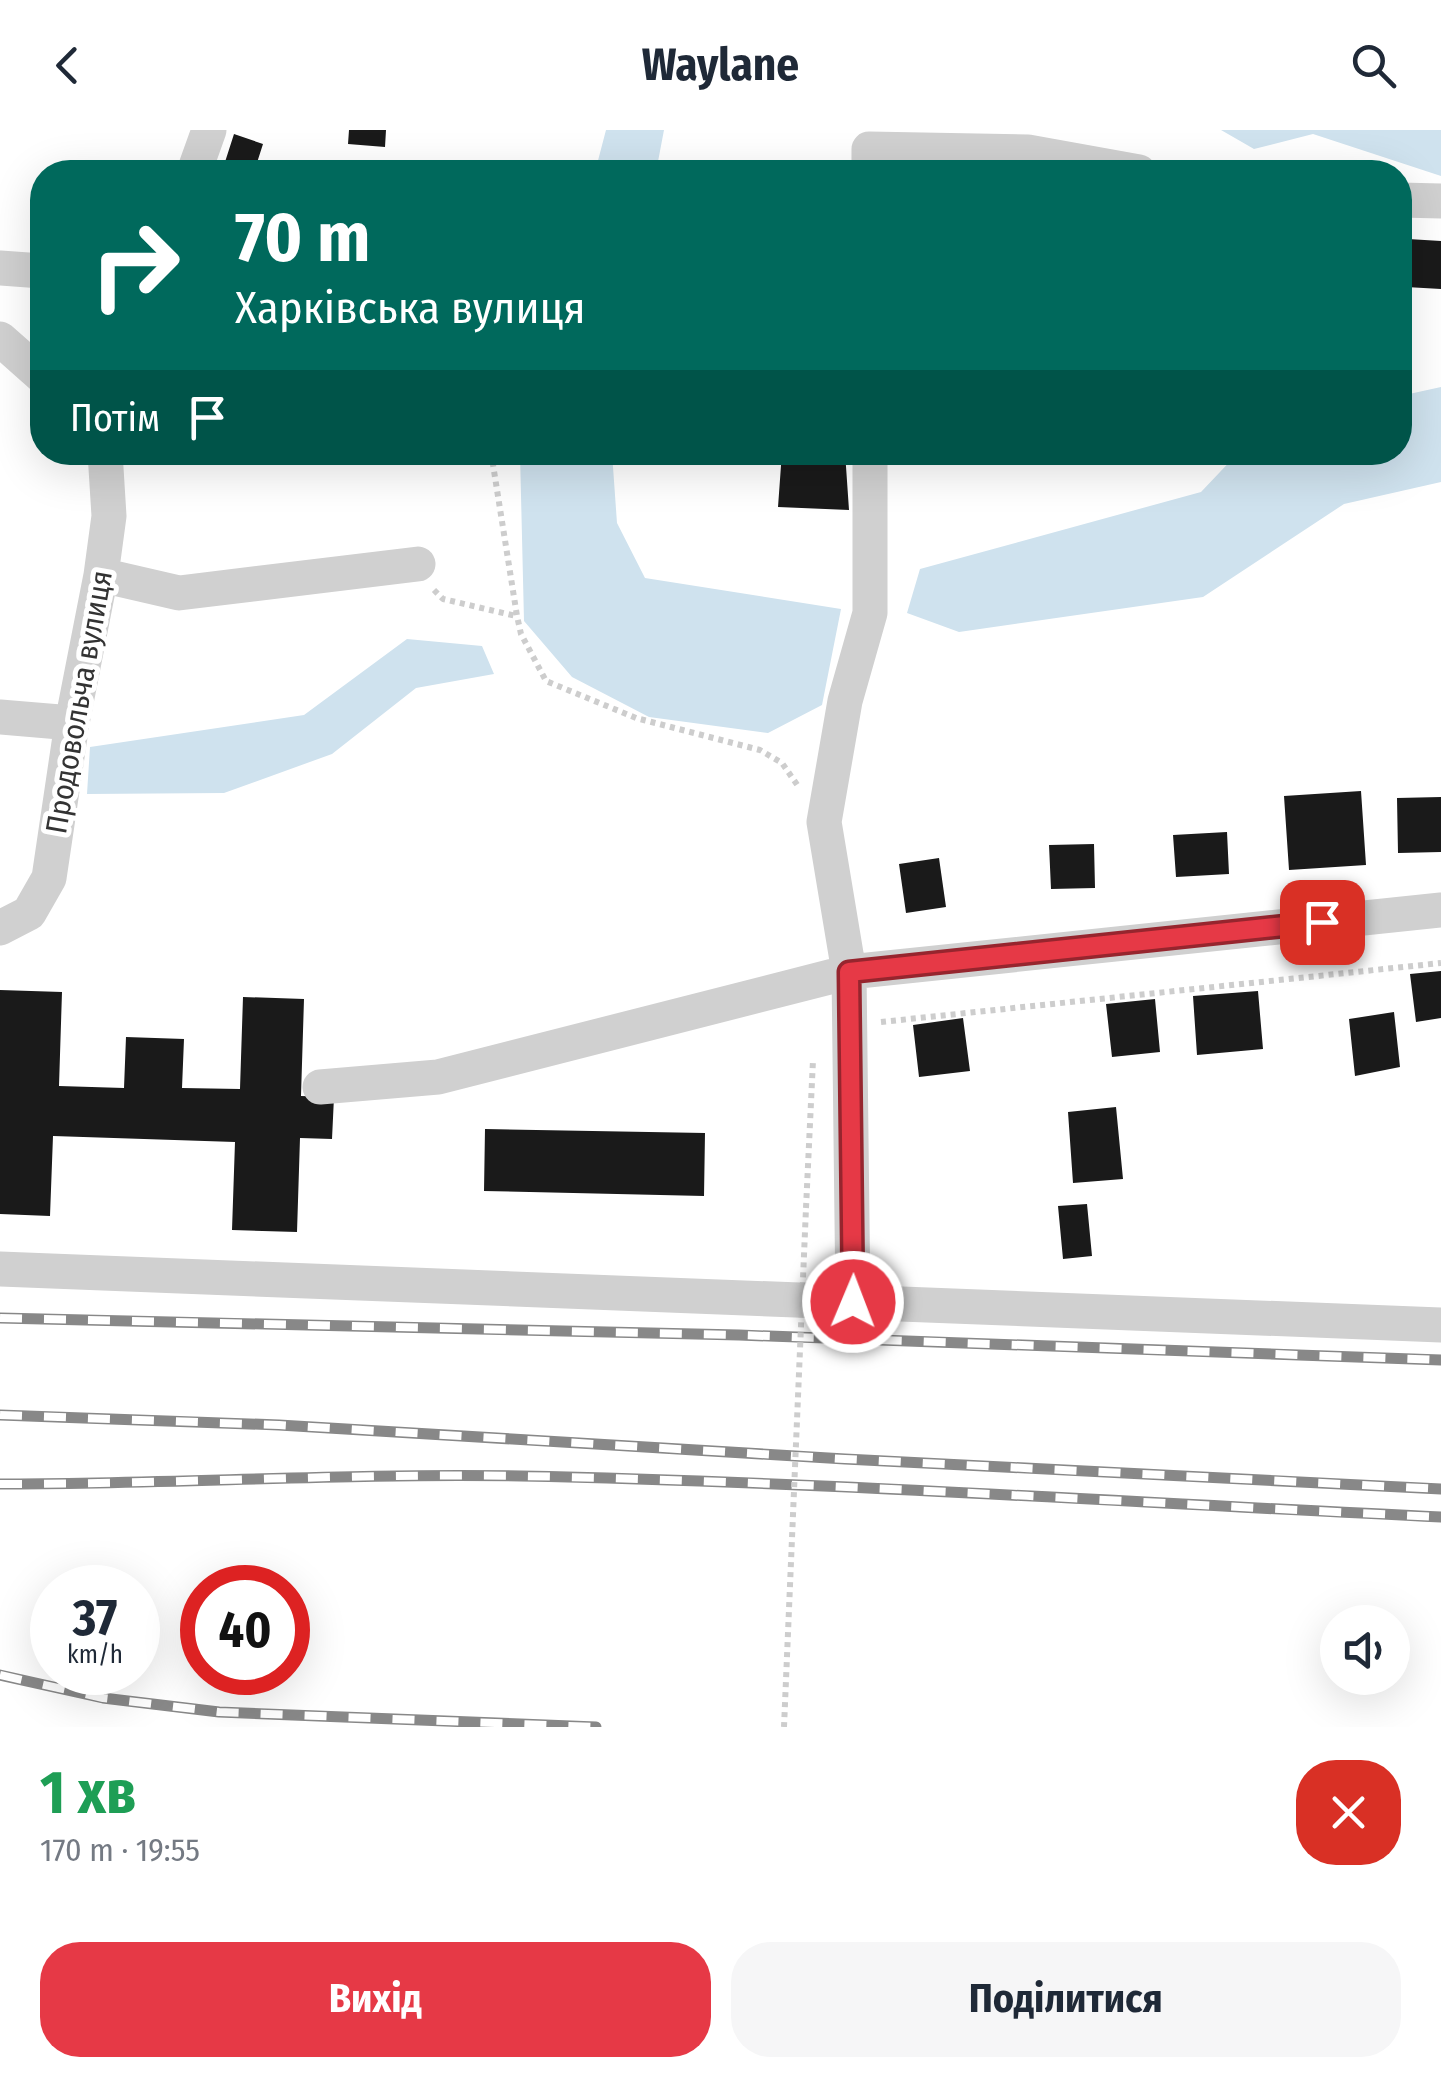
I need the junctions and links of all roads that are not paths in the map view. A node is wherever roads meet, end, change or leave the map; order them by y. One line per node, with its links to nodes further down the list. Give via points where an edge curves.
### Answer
1 (208, 130): 4 (street)
2 (1030, 141): 3 (street); 5 (street)
3 (869, 151)
4 (198, 160)
5 (1096, 160)
6 (1412, 200): 7 (street)
7 (1441, 201)
8 (0, 268): 9 (street)
9 (30, 269)
10 (0, 339): 11 (street)
11 (30, 365)
12 (106, 465): 15 (street, Продовольча вулиця)
13 (870, 465): 20 (street, via 870,613 824,822)
14 (418, 564): 15 (street, via 180,593)
15 (102, 575): 17 (street, Продовольча вулиця)
16 (0, 717): 17 (street)
17 (72, 723): 19 (street, Продовольча вулиця, via 49,878 29,914)
18 (1441, 910): 20 (street)
19 (0, 928)
20 (849, 972): 21 (street, via 438,1077); 23 (street)
21 (320, 1087)
22 (0, 1269): 23 (street)
23 (853, 1302): 24 (street)
24 (1441, 1326)

